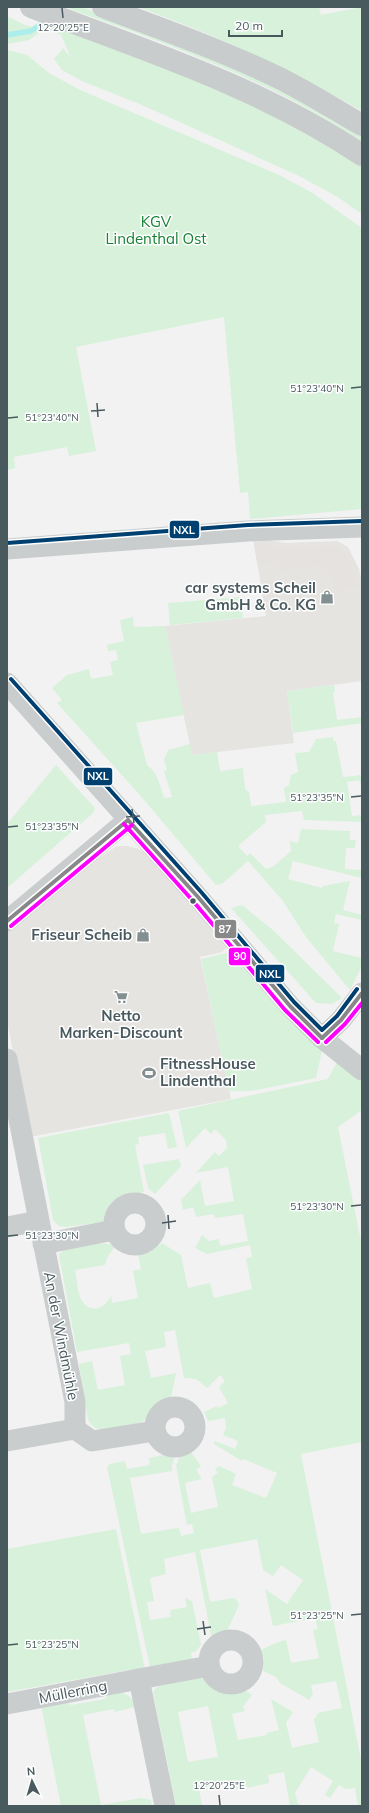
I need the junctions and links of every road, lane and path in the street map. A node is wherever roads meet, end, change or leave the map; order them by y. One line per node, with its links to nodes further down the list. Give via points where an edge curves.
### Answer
1 (104, 7): 3 (main road, via 243,62 312,96)
2 (46, 12): 4 (main road, via 226,81 306,121)
3 (362, 125)
4 (362, 155)
5 (362, 527): 6 (street, via 248,530)
6 (7, 549)
7 (7, 683): 8 (street)
8 (128, 820): 9 (street); 11 (street, via 198,897 290,1006)
9 (7, 921)
10 (362, 993): 11 (street, via 341,1020)
11 (322, 1038): 13 (street)
12 (7, 1059): 14 (street, An der Windmühle)
13 (362, 1070)
14 (38, 1221): 15 (street); 17 (street, An der Windmühle)
15 (7, 1227)
16 (114, 1230): 17 (street)
17 (43, 1244): 18 (street, An der Windmühle, via 74,1402)
18 (75, 1429): 19 (street, via 92,1441); 20 (street)
19 (155, 1431)
20 (7, 1441)
21 (209, 1666): 22 (street, Müllerring)
22 (139, 1680): 23 (street, Müllerring); 24 (street)
23 (7, 1704)
24 (165, 1806)

